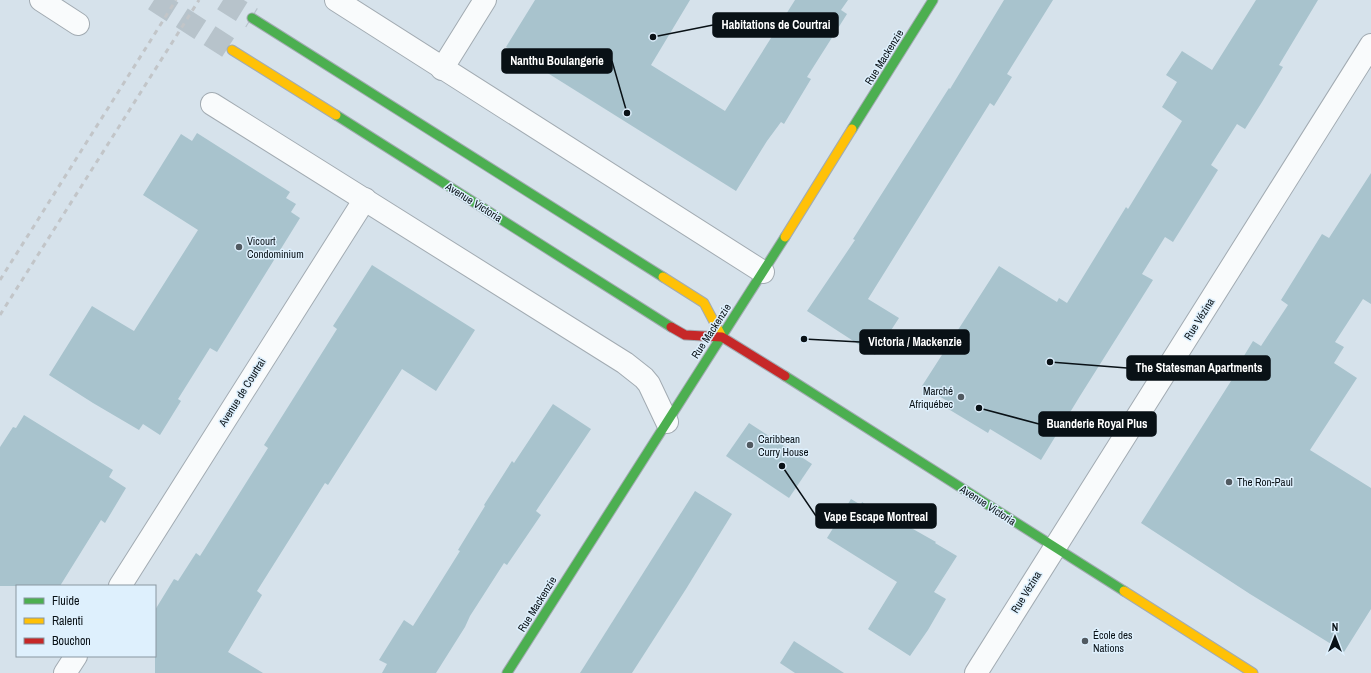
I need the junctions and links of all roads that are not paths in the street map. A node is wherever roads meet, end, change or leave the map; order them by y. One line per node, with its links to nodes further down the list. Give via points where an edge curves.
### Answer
1 (41, 0): 6 (street)
2 (336, 0): 9 (street)
3 (485, 0): 9 (street)
4 (933, 0): 12 (street, Rue Mackenzie)
5 (252, 18): 13 (street, via 704,303)
6 (78, 24)
7 (1371, 45): 15 (street, Rue Vézina)
8 (232, 50): 13 (street, Avenue Victoria, via 685,335)
9 (442, 68): 12 (street)
10 (212, 104): 11 (street)
11 (365, 199): 14 (street, via 624,363 649,384); 16 (street, Avenue de Courtrai)
12 (763, 272): 13 (street, Rue Mackenzie)
13 (722, 337): 14 (street, Rue Mackenzie); 15 (street, Avenue Victoria)
14 (667, 422): 19 (street, Rue Mackenzie)
15 (1055, 547): 20 (street, Rue Vézina); 21 (street, Avenue Victoria)
16 (121, 585)
17 (75, 657): 18 (street)
18 (65, 673)
19 (507, 673)
20 (976, 673)
21 (1253, 673)

